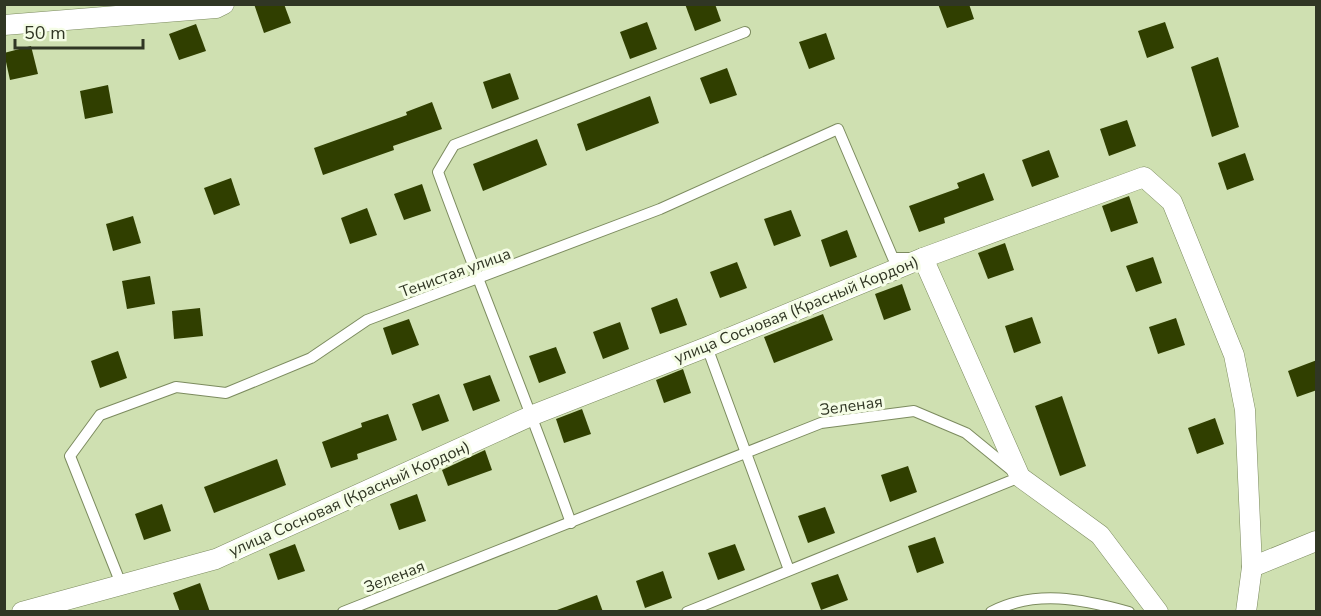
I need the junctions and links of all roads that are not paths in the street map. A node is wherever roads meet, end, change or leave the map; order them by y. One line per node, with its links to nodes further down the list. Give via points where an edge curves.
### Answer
1 (224, 4): 2 (street, via 216,8)
2 (4, 25)
3 (745, 32): 5 (lane, via 454,145 438,172)
4 (923, 258): 5 (lane, Тенистая улица, via 893,258 838,129 660,209); 6 (street, улица Сосновая (Красный Кордон)); 9 (street); 12 (street, улица Сосновая (Красный Кордон), via 1144,177 1172,202 1234,355 1245,410)
5 (477, 281): 7 (lane); 14 (lane, Тенистая улица, via 367,321 311,358 226,393 176,387 100,415 70,456)
6 (707, 347): 7 (street, улица Сосновая (Красный Кордон)); 8 (lane)
7 (533, 415): 10 (lane); 14 (street, улица Сосновая (Красный Кордон), via 216,559)
8 (744, 454): 9 (lane, Зеленая, via 821,423 914,411 966,433); 10 (lane, Зеленая); 13 (lane)
9 (1020, 477): 13 (lane); 20 (street, via 1100,535)
10 (572, 523): 16 (lane, Зеленая)
11 (1317, 541): 12 (street)
12 (1252, 567): 21 (street, улица Сосновая (Красный Кордон))
13 (789, 570): 17 (lane)
14 (121, 584): 15 (street, улица Сосновая (Красный Кордон))
15 (22, 612)
16 (343, 612)
17 (687, 612)
18 (991, 612): 19 (lane, via 1010,602 1075,598)
19 (1129, 612)
20 (1158, 612)
21 (1246, 612)

